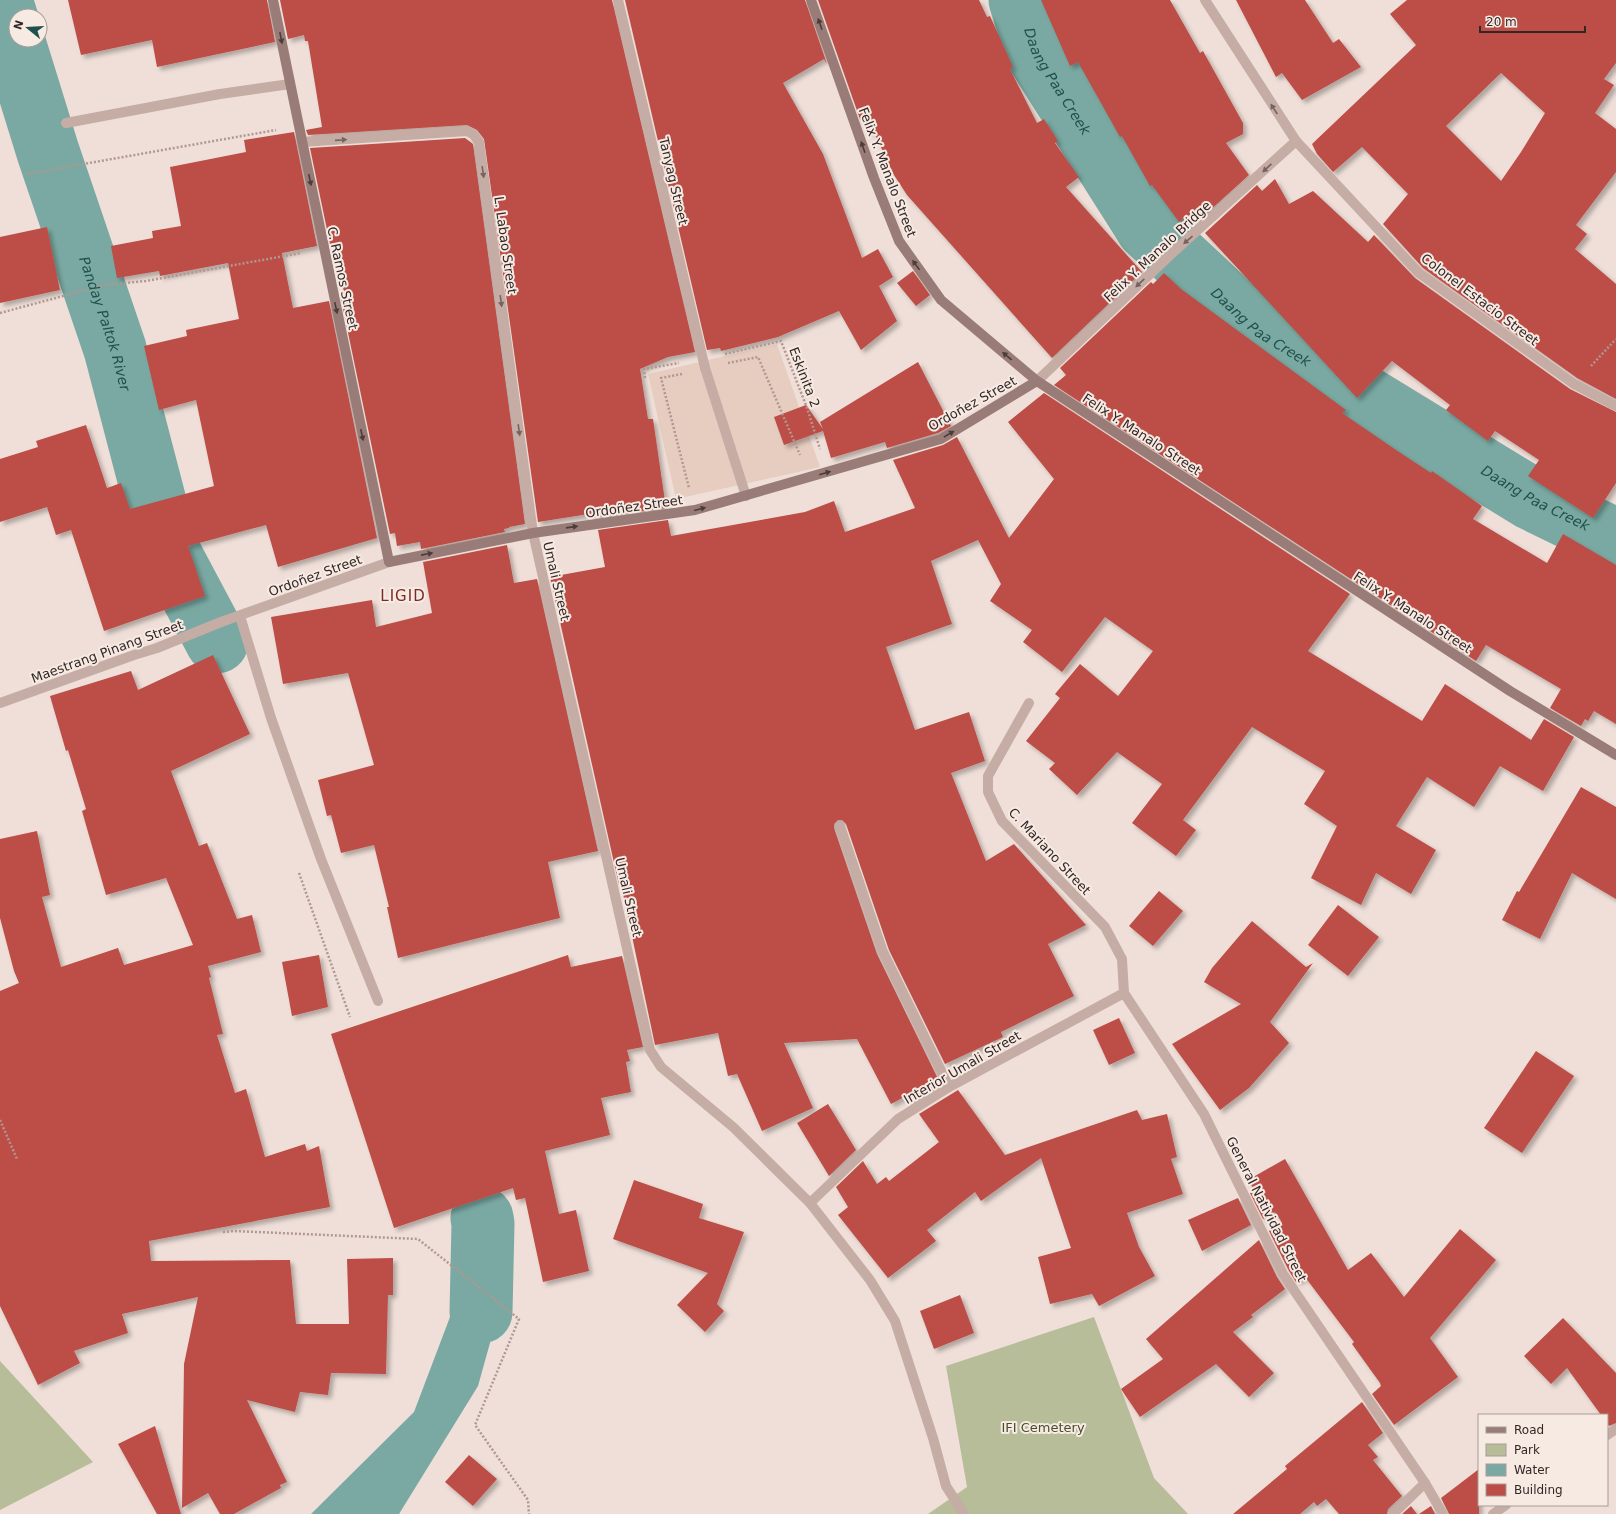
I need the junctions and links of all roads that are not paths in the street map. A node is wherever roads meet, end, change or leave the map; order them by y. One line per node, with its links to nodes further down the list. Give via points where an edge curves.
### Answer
1 (273, 0): 5 (main road, C. Ramos Street, one-way to 5)
2 (618, 0): 11 (street, Tanyag Street, via 704,364)
3 (811, 0): 9 (main road, Felix Y. Manalo Street, one-way to 3, via 942,300 898,241)
4 (1205, 0): 7 (street, Colonel Estacio Street, one-way to 4)
5 (290, 84): 6 (street, via 220,94); 8 (main road, C. Ramos Street)
6 (66, 123)
7 (1296, 141): 9 (street, Felix Y. Manalo Bridge, one-way to 9); 10 (street, Colonel Estacio Street, via 1419,273 1574,384)
8 (302, 142): 12 (street, L. Labao Street, one-way to 12, via 467,131 479,142); 13 (main road, C. Ramos Street, one-way to 13)
9 (1037, 381): 11 (main road, Ordoñez Street, one-way to 9, via 941,438); 18 (main road, Felix Y. Manalo Street, via 1510,691)
10 (1616, 406)
11 (746, 496): 12 (main road, Ordoñez Street, one-way to 11, via 695,510)
12 (533, 533): 13 (main road, Ordoñez Street, one-way to 12); 23 (street, Umali Street, via 650,1050 661,1067 733,1127)
13 (389, 562): 14 (street, Ordoñez Street)
14 (240, 616): 15 (street, Ordoñez Street); 21 (street, via 271,718 321,860)
15 (222, 622): 16 (street, Maestrang Pinang Street, via 157,648)
16 (0, 703)
17 (1029, 703): 20 (street, C. Mariano Street, via 988,776 988,792 1002,821 1105,927 1122,959)
18 (1616, 755)
19 (840, 826): 22 (street, via 883,952)
20 (1124, 993): 22 (street, Interior Umali Street); 26 (street, General Natividad Street, via 1204,1114 1283,1274)
21 (378, 1001)
22 (949, 1087): 23 (street, Interior Umali Street, via 898,1119)
23 (810, 1203): 28 (street, Umali Street, via 870,1280 895,1321 946,1486)
24 (1616, 1429): 25 (street)
25 (1608, 1435)
26 (1426, 1483): 29 (street); 30 (street, General Natividad Street)
27 (1505, 1506): 31 (street)
28 (961, 1513)
29 (1393, 1514)
30 (1443, 1514)
31 (1493, 1514)

